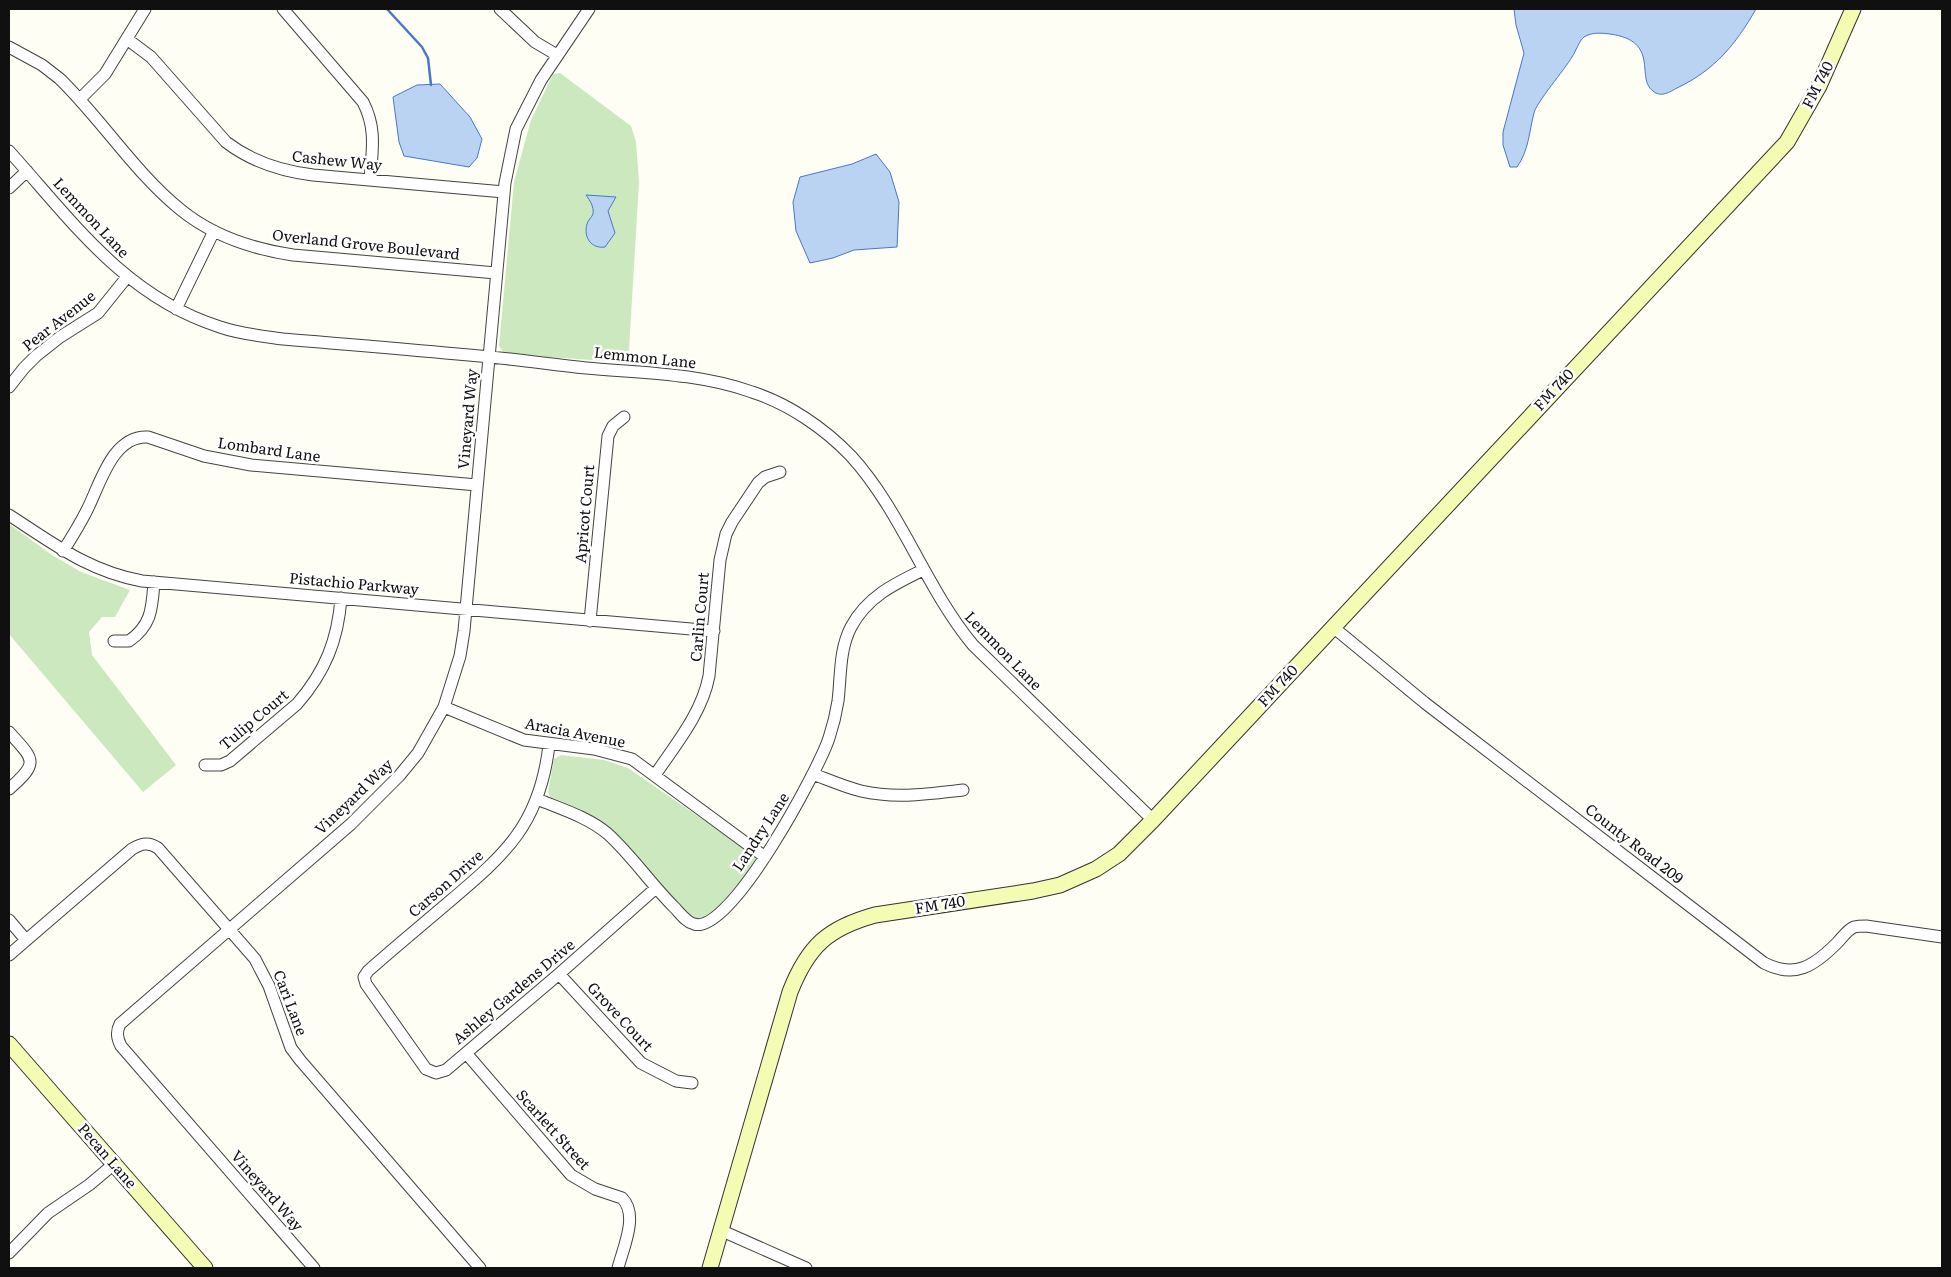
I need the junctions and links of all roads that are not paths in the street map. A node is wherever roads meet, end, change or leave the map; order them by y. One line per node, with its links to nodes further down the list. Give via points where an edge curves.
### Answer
1 (145, 9): 6 (street)
2 (283, 9): 12 (street, via 370,114 373,139)
3 (500, 9): 8 (street, via 535,42)
4 (588, 9): 8 (street, Vineyard Way)
5 (1854, 9): 31 (main road, FM 740 / FM 740, via 1819,86 1787,142)
6 (127, 38): 9 (street, via 105,74); 12 (street, Cashew Way, via 145,51 216,133 237,150 282,170)
7 (9, 47): 9 (street, Overland Grove Boulevard, via 52,72)
8 (557, 55): 14 (street, Vineyard Way, via 516,130)
9 (80, 99): 15 (street, Overland Grove Boulevard, via 160,191 183,212)
10 (9, 150): 11 (street, Lemmon Lane)
11 (27, 171): 13 (street); 17 (street, Lemmon Lane, via 103,256)
12 (370, 180): 14 (street, Cashew Way)
13 (9, 188)
14 (504, 192): 16 (street, Vineyard Way)
15 (214, 231): 16 (street, Overland Grove Boulevard, via 245,244 293,255); 18 (street)
16 (496, 273): 19 (street, Vineyard Way)
17 (127, 277): 18 (street, Lemmon Lane); 20 (street, Pear Avenue, via 98,313 36,356)
18 (176, 309): 19 (street, Lemmon Lane, via 250,335)
19 (489, 357): 23 (street, Vineyard Way); 26 (street, Lemmon Lane, via 690,377 755,392 786,407 818,427 852,458 882,496)
20 (9, 387)
21 (624, 418): 30 (street, Apricot Court, via 613,426 608,436)
22 (780, 472): 32 (street, Carlin Court, via 758,483 726,534 720,560)
23 (477, 485): 25 (street, Lombard Lane, via 251,465 204,456 148,437 139,437 130,440 114,456); 29 (street, Vineyard Way)
24 (9, 515): 25 (street, Pistachio Parkway)
25 (63, 551): 27 (street, Pistachio Parkway, via 102,571)
26 (923, 570): 38 (street, Landry Lane, via 877,595 850,629 841,662 834,721); 43 (street, Lemmon Lane, via 973,645)
27 (154, 582): 28 (street, Pistachio Parkway); 33 (street, via 151,612 144,628 129,641)
28 (341, 598): 29 (street, Pistachio Parkway); 37 (street, Tulip Court, via 340,620 331,650 306,693 230,761 221,765)
29 (466, 609): 30 (street, Pistachio Parkway); 34 (street, Vineyard Way, via 460,656)
30 (590, 620): 32 (street, Pistachio Parkway)
31 (1333, 627): 43 (main road, FM 740 / FM 740); 48 (street, County Road 209, via 1425,703 1776,970 1788,972 1816,962 1855,927)
32 (714, 631): 39 (street, Carlin Court, via 706,692)
33 (114, 641)
34 (444, 707): 36 (street, Aracia Avenue, via 512,736); 47 (street, Vineyard Way, via 418,752 380,797)
35 (9, 732): 40 (street, via 26,751 30,763 26,774)
36 (549, 745): 39 (street, Aracia Avenue, via 621,755); 42 (street, Carson Drive, via 545,776)
37 (205, 765)
38 (813, 774): 41 (street, via 883,795 917,796); 44 (street, Landry Lane)
39 (655, 775): 44 (street, Aracia Avenue)
40 (9, 789)
41 (962, 790)
42 (537, 799): 45 (street, Landry Lane, via 601,828); 52 (street, Carson Drive, via 518,835 498,859 364,977)
43 (1153, 820): 57 (main road, FM 740 / FM 740, via 1119,854 1096,869 1060,885 1033,892 875,915 856,920 823,939 796,975)
44 (765, 857): 45 (street, Landry Lane, via 728,904 702,925 688,921)
45 (656, 888): 51 (street, Ashley Gardens Drive)
46 (9, 920): 49 (street)
47 (229, 929): 49 (street, Cari Lane, via 158,848 146,843 132,849); 60 (street, Vineyard Way, via 120,1024 118,1040); 61 (street, Cari Lane, via 263,972 285,1034 300,1060)
48 (1942, 937)
49 (26, 940): 50 (street, Cari Lane)
50 (9, 955)
51 (559, 974): 54 (street, Ashley Gardens Drive); 55 (street, Grove Court, via 641,1063 676,1081)
52 (396, 1027): 54 (street, Ashley Gardens Drive, via 426,1069 436,1074)
53 (9, 1044): 56 (main road, Pecan Lane)
54 (466, 1053): 62 (street, Scarlett Street, via 571,1175 627,1203 630,1220)
55 (692, 1083)
56 (114, 1164): 58 (street, via 48,1212); 59 (main road, Pecan Lane)
57 (720, 1230): 63 (main road, FM 740 / FM 740); 64 (street)
58 (9, 1253)
59 (205, 1268)
60 (314, 1268)
61 (480, 1268)
62 (618, 1268)
63 (710, 1268)
64 (806, 1268)

